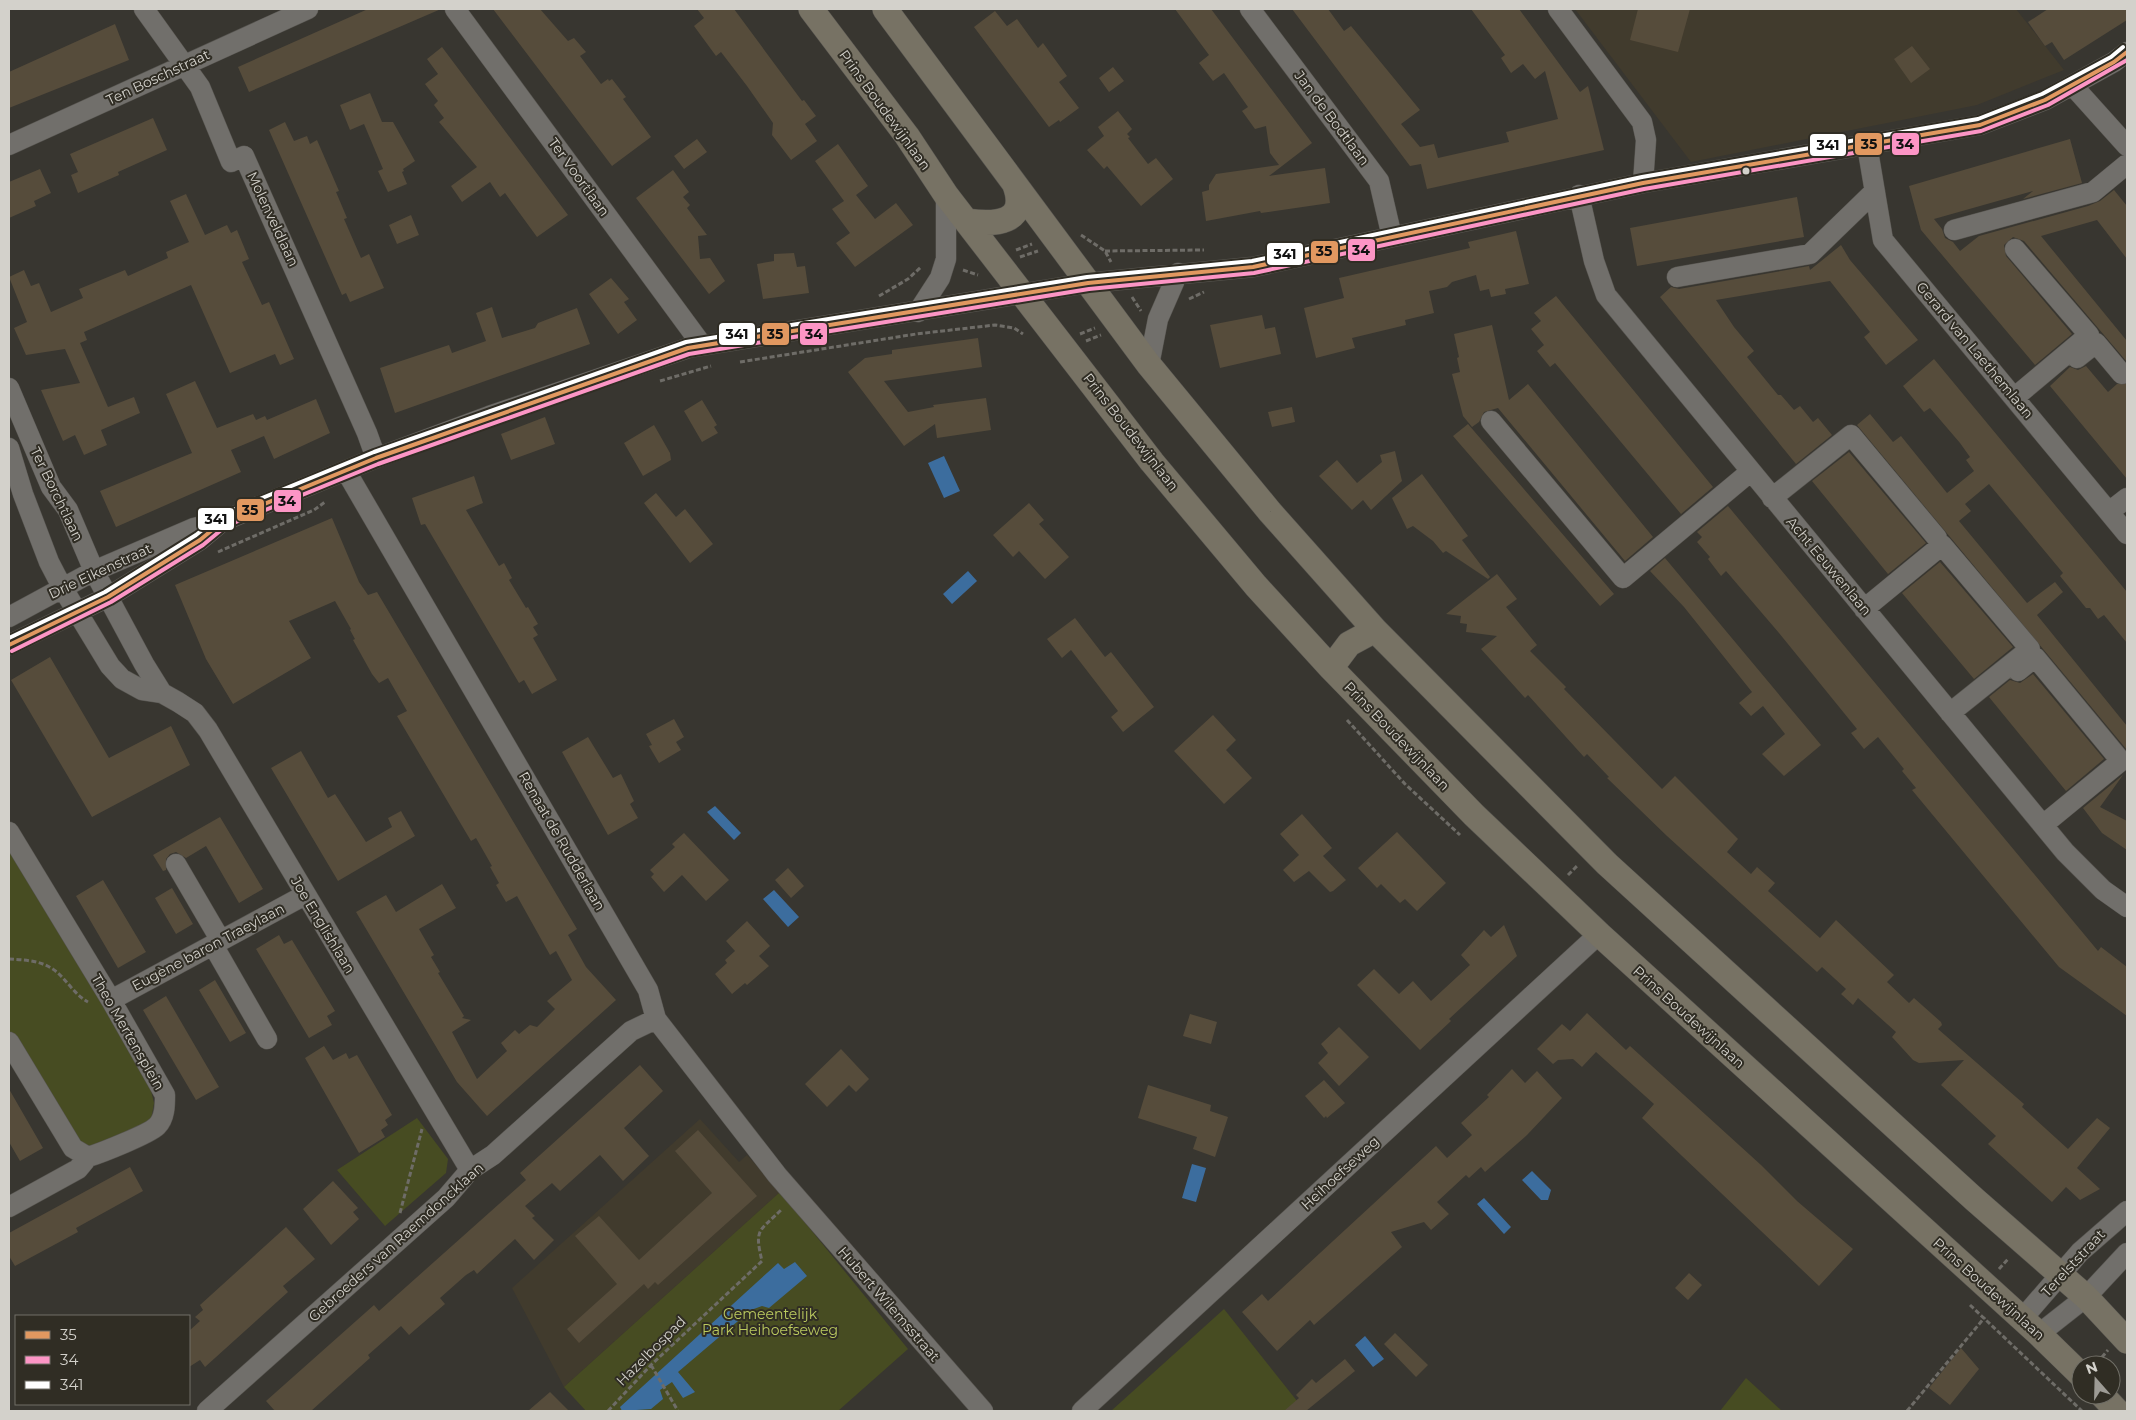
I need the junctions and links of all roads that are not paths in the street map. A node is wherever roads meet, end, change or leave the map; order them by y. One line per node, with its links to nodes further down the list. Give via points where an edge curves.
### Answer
1 (144, 9): 9 (street, Molenveldlaan)
2 (308, 9): 9 (street, Ten Boschstraat)
3 (455, 9): 29 (street, Ter Voortlaan)
4 (811, 9): 18 (main road, Prins Boudewijnlaan, via 907,136)
5 (885, 9): 16 (main road)
6 (1250, 9): 22 (street, Jan de Bodtlaan, via 1378,181)
7 (1558, 9): 15 (street, via 1642,122 1646,140)
8 (2127, 52): 10 (street, Drie Eikenstraat)
9 (186, 65): 12 (street, Ten Boschstraat); 36 (street, Molenveldlaan, via 200,87 231,162 244,156)
10 (2073, 86): 11 (street, Drie Eikenstraat, via 1980,124); 13 (street)
11 (1867, 145): 15 (street, Drie Eikenstraat); 17 (street, Gerard van Laethemlaan)
12 (9, 146)
13 (2127, 146)
14 (2127, 164): 21 (street, via 2094,192)
15 (1643, 183): 19 (street, Drie Eikenstraat)
16 (1015, 185): 20 (main road, via 1019,196 1009,218 998,223); 26 (main road, via 1069,239)
17 (1875, 191): 25 (street, via 1810,254); 33 (street, Gerard van Laethemlaan, via 1883,240)
18 (946, 195): 20 (main road, Prins Boudewijnlaan); 28 (street, via 946,259 935,264 940,278)
19 (1579, 195): 22 (street, Drie Eikenstraat); 37 (street, Acht Eeuwenlaan, via 1594,261 1606,294)
20 (967, 221): 27 (main road, Prins Boudewijnlaan)
21 (1954, 230)
22 (1392, 238): 24 (street, Drie Eikenstraat, via 1254,267)
23 (2015, 249): 33 (street, via 2089,335)
24 (1178, 273): 26 (street, Drie Eikenstraat); 30 (street, via 1158,319)
25 (1677, 277)
26 (1088, 284): 27 (street, Drie Eikenstraat); 30 (main road)
27 (1024, 294): 28 (street, Drie Eikenstraat); 53 (main road, Prins Boudewijnlaan, via 1152,462 1256,586)
28 (918, 312): 29 (street, Drie Eikenstraat)
29 (702, 346): 36 (street, Drie Eikenstraat, via 663,355)
30 (1150, 365): 51 (main road, via 1239,475)
31 (2122, 374): 33 (street, via 2096,343)
32 (9, 388): 45 (street, Ter Borchtlaan, via 51,487 68,510)
33 (2018, 400): 41 (street, Gerard van Laethemlaan)
34 (1491, 421): 37 (street, via 1623,578)
35 (9, 448): 46 (street, Ter Borchtlaan, via 23,494)
36 (376, 458): 38 (street, Drie Eikenstraat)
37 (1750, 472): 39 (street, Acht Eeuwenlaan)
38 (350, 478): 42 (street, Drie Eikenstraat); 64 (street, Renaat de Rudderlaan, via 648,990)
39 (1772, 498): 44 (street, via 1851,435); 48 (street, Acht Eeuwenlaan)
40 (2127, 498): 41 (street)
41 (2109, 512): 43 (street, Gerard van Laethemlaan)
42 (223, 521): 45 (street, Drie Eikenstraat, via 194,528); 47 (street, Drie Eikenstraat, via 200,540)
43 (2127, 534)
44 (1937, 538)
45 (94, 571): 46 (street, Drie Eikenstraat); 47 (street, Ter Borchtlaan)
46 (62, 587): 49 (street, Ter Borchtlaan); 50 (street, Drie Eikenstraat)
47 (108, 597): 49 (street, Drie Eikenstraat); 54 (street, Joe Englishlaan)
48 (1864, 609): 55 (street, Acht Eeuwenlaan); 55 (street, via 1942,544 2030,649)
49 (77, 613): 52 (street, Drie Eikenstraat); 54 (street, Joe Englishlaan, via 110,666 122,679 142,690)
50 (9, 617)
51 (1375, 630): 53 (main road, via 1349,644); 73 (main road, via 1593,849)
52 (9, 645)
53 (1331, 668): 61 (main road, Prins Boudewijnlaan, via 1474,815)
54 (162, 693): 59 (street, Joe Englishlaan, via 195,714 208,730)
55 (1954, 717): 56 (street, Acht Eeuwenlaan); 56 (street, via 2035,657 2121,760)
56 (2043, 825): 60 (street, Acht Eeuwenlaan, via 2096,884)
57 (9, 832): 63 (street, Theo Mertensplein)
58 (176, 864): 62 (street)
59 (305, 895): 62 (street, Eugène baron Traeylaan); 68 (street, Joe Englishlaan)
60 (2127, 907)
61 (1599, 934): 75 (main road, Prins Boudewijnlaan); 80 (street, Heihoefseweg)
62 (217, 943): 63 (street, Eugène baron Traeylaan); 65 (street)
63 (111, 1000): 67 (street, Theo Mertensplein, via 165,1095 164,1111 157,1126 106,1152)
64 (656, 1019): 68 (street, Gebroeders van Raemdoncklaan, via 632,1031 493,1155); 69 (street, Renaat de Rudderlaan)
65 (267, 1039)
66 (9, 1042): 67 (street, via 73,1148)
67 (88, 1157): 70 (street, via 78,1169)
68 (470, 1170): 78 (street, Gebroeders van Raemdoncklaan, via 446,1198)
69 (795, 1197): 79 (street, Hubert Wilemsstraat)
70 (9, 1207)
71 (2127, 1211): 73 (street, Terelststraat)
72 (2127, 1253): 74 (street, Terelststraat)
73 (2060, 1274): 74 (main road); 75 (street, Terelststraat)
74 (2086, 1297): 75 (street, Terelststraat); 76 (main road)
75 (2031, 1327): 77 (main road, Prins Boudewijnlaan)
76 (2127, 1341)
77 (2071, 1365)
78 (206, 1411)
79 (983, 1411)
80 (1082, 1411)

